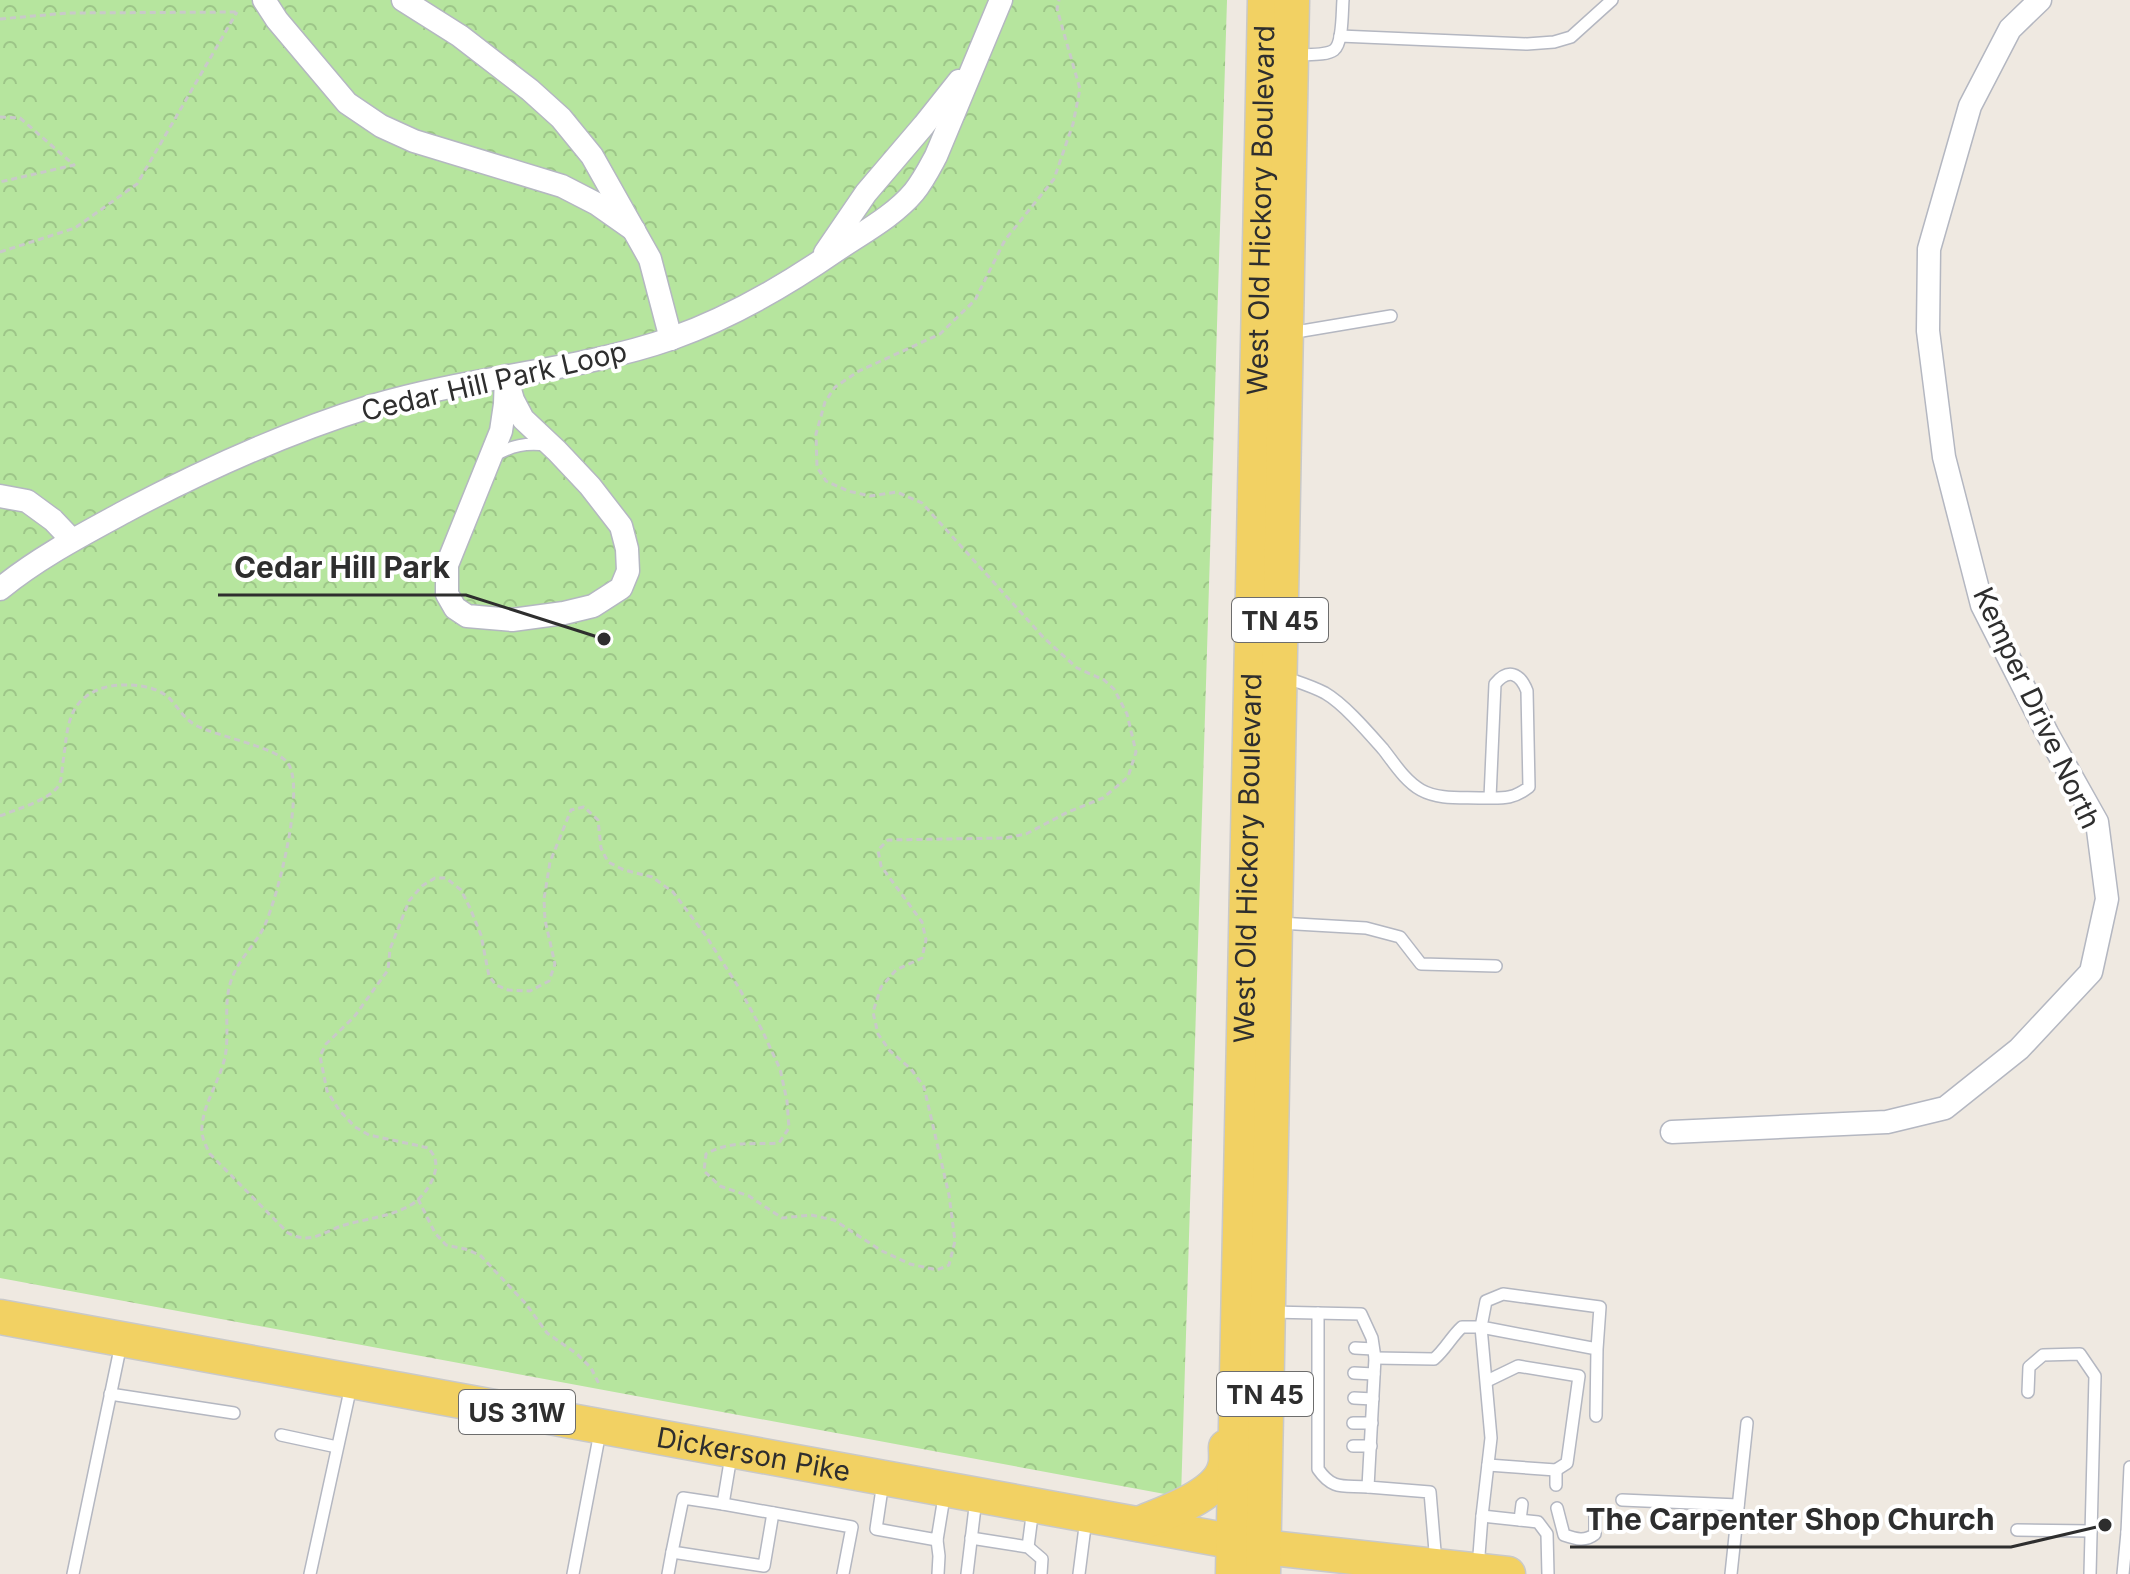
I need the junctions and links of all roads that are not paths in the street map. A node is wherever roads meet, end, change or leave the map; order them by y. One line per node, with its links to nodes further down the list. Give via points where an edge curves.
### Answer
1 (403, 0): 12 (street, via 460,36 561,118 592,156)
2 (1001, 0): 10 (street, Cedar Hill Park Loop)
3 (1265, 0): 11 (main road, West Old Hickory Boulevard / TN 45)
4 (1292, 0): 11 (main road, West Old Hickory Boulevard / TN 45)
5 (1343, 0): 9 (lane)
6 (1612, 0): 9 (lane, via 1571,37 1554,42)
7 (2040, 0): 27 (street, Kemper Drive North, via 2010,29 1970,106 1929,249 1928,331 1944,457 1982,605 2097,822 2107,899 2091,972 2019,1049 1945,1108 1887,1122)
8 (274, 10): 12 (street, via 347,103 381,126 562,186)
9 (1340, 36): 11 (lane, via 1330,52)
10 (983, 46): 13 (street, Cedar Hill Park Loop, via 866,193); 13 (street, Cedar Hill Park Loop, via 936,156 912,195)
11 (1277, 56): 15 (main road, West Old Hickory Boulevard / TN 45); 23 (main road, West Old Hickory Boulevard / TN 45)
12 (634, 230): 16 (street, via 650,259)
13 (818, 263): 16 (street, Cedar Hill Park Loop, via 760,299)
14 (1391, 316): 15 (lane)
15 (1286, 334): 23 (main road, West Old Hickory Boulevard / TN 45)
16 (671, 339): 17 (street, Cedar Hill Park Loop)
17 (506, 376): 18 (street, via 523,419); 19 (street, via 501,431); 21 (street, Cedar Hill Park Loop, via 415,394 313,427 194,477)
18 (551, 445): 19 (lane, via 518,444); 19 (street, via 621,526 627,549 628,571 621,588 593,606 564,613 512,620 467,616 447,594 447,565)
19 (490, 458)
20 (0, 496): 21 (street, via 27,501)
21 (72, 540): 22 (street, Cedar Hill Park Loop)
22 (0, 589)
23 (1265, 672): 24 (lane, via 1328,695 1422,790 1441,797); 25 (main road, West Old Hickory Boulevard / TN 45); 30 (main road, West Old Hickory Boulevard / TN 45)
24 (1490, 798): 24 (lane, via 1509,798 1529,787 1527,691 1518,676 1509,674 1495,684)
25 (1275, 923): 26 (lane, via 1366,928 1400,937 1421,964); 30 (main road, West Old Hickory Boulevard / TN 45)
26 (1496, 966)
27 (1672, 1132)
28 (1318, 1313): 30 (lane); 35 (lane, via 1361,1314); 62 (lane, via 1324,1348 1318,1469 1331,1484)
29 (0, 1317): 32 (main road, Dickerson Pike / US 31W)
30 (1251, 1318): 75 (main road, via 1228,1341 1225,1468 1195,1499); 83 (main road, West Old Hickory Boulevard / TN 45)
31 (1481, 1327): 34 (lane); 34 (lane, via 1486,1301 1503,1294 1600,1307); 35 (lane, via 1462,1327 1434,1359); 38 (lane)
32 (122, 1340): 39 (main road, Dickerson Pike / US 31W); 41 (lane)
33 (1355, 1348): 35 (lane)
34 (1597, 1349): 45 (lane)
35 (1374, 1354): 37 (lane)
36 (1354, 1373): 37 (lane)
37 (1374, 1374): 43 (lane)
38 (1487, 1381): 55 (lane); 58 (lane, via 1518,1366 1579,1376 1567,1463)
39 (351, 1382): 49 (main road, Dickerson Pike / US 31W); 53 (lane)
40 (2028, 1392): 77 (lane, via 2029,1367 2043,1355 2080,1354 2095,1376)
41 (110, 1394): 44 (lane); 86 (lane)
42 (1354, 1398): 43 (lane)
43 (1373, 1399): 47 (lane)
44 (234, 1413)
45 (1596, 1416)
46 (1353, 1423): 47 (lane)
47 (1372, 1423): 52 (lane)
48 (1747, 1423): 68 (lane)
49 (601, 1427): 54 (main road, Dickerson Pike / US 31W); 88 (lane)
50 (281, 1435): 53 (lane)
51 (1353, 1446): 52 (lane)
52 (1371, 1446): 62 (lane)
53 (337, 1447): 87 (lane)
54 (732, 1451): 59 (main road, Dickerson Pike / US 31W); 65 (lane)
55 (1488, 1465): 57 (lane); 73 (lane)
56 (2130, 1467): 78 (lane)
57 (1525, 1468): 58 (lane); 60 (lane)
58 (1556, 1470): 61 (lane)
59 (884, 1477): 63 (main road, Dickerson Pike / US 31W); 80 (lane, via 876,1529)
60 (1524, 1483)
61 (1556, 1485)
62 (1368, 1487): 84 (lane, via 1430,1492)
63 (961, 1491): 67 (main road, Dickerson Pike / US 31W); 79 (lane); 80 (lane)
64 (1622, 1500): 68 (lane)
65 (723, 1504): 71 (lane); 82 (lane, via 683,1498)
66 (1522, 1504): 74 (lane)
67 (1034, 1505): 72 (main road, Dickerson Pike / US 31W); 81 (lane)
68 (1738, 1505): 97 (lane)
69 (1557, 1508): 70 (lane, via 1564,1535 1576,1539 1595,1534)
70 (1595, 1511)
71 (773, 1513): 82 (lane, via 764,1566); 90 (lane, via 852,1527)
72 (1087, 1514): 75 (main road, Dickerson Pike / US 31W); 94 (lane)
73 (1482, 1516): 74 (lane); 85 (lane)
74 (1520, 1520): 96 (lane, via 1538,1522 1547,1534)
75 (1139, 1524): 83 (main road, Dickerson Pike / US 31W)
76 (2017, 1530): 77 (lane)
77 (2091, 1531): 98 (lane)
78 (2128, 1532): 99 (lane)
79 (971, 1538): 81 (lane); 92 (lane)
80 (937, 1540): 91 (lane)
81 (1028, 1547): 93 (lane, via 1042,1559)
82 (672, 1552): 89 (lane)
83 (1252, 1554): 84 (main road, Dickerson Pike / US 31W); 95 (main road, West Old Hickory Boulevard / TN 45)
84 (1436, 1567): 85 (main road, Dickerson Pike / US 31W)
85 (1493, 1572)
86 (73, 1574)
87 (310, 1574)
88 (573, 1574)
89 (668, 1574)
90 (843, 1574)
91 (938, 1574)
92 (967, 1574)
93 (1041, 1574)
94 (1079, 1574)
95 (1233, 1574)
96 (1548, 1574)
97 (1731, 1574)
98 (2090, 1574)
99 (2123, 1574)

